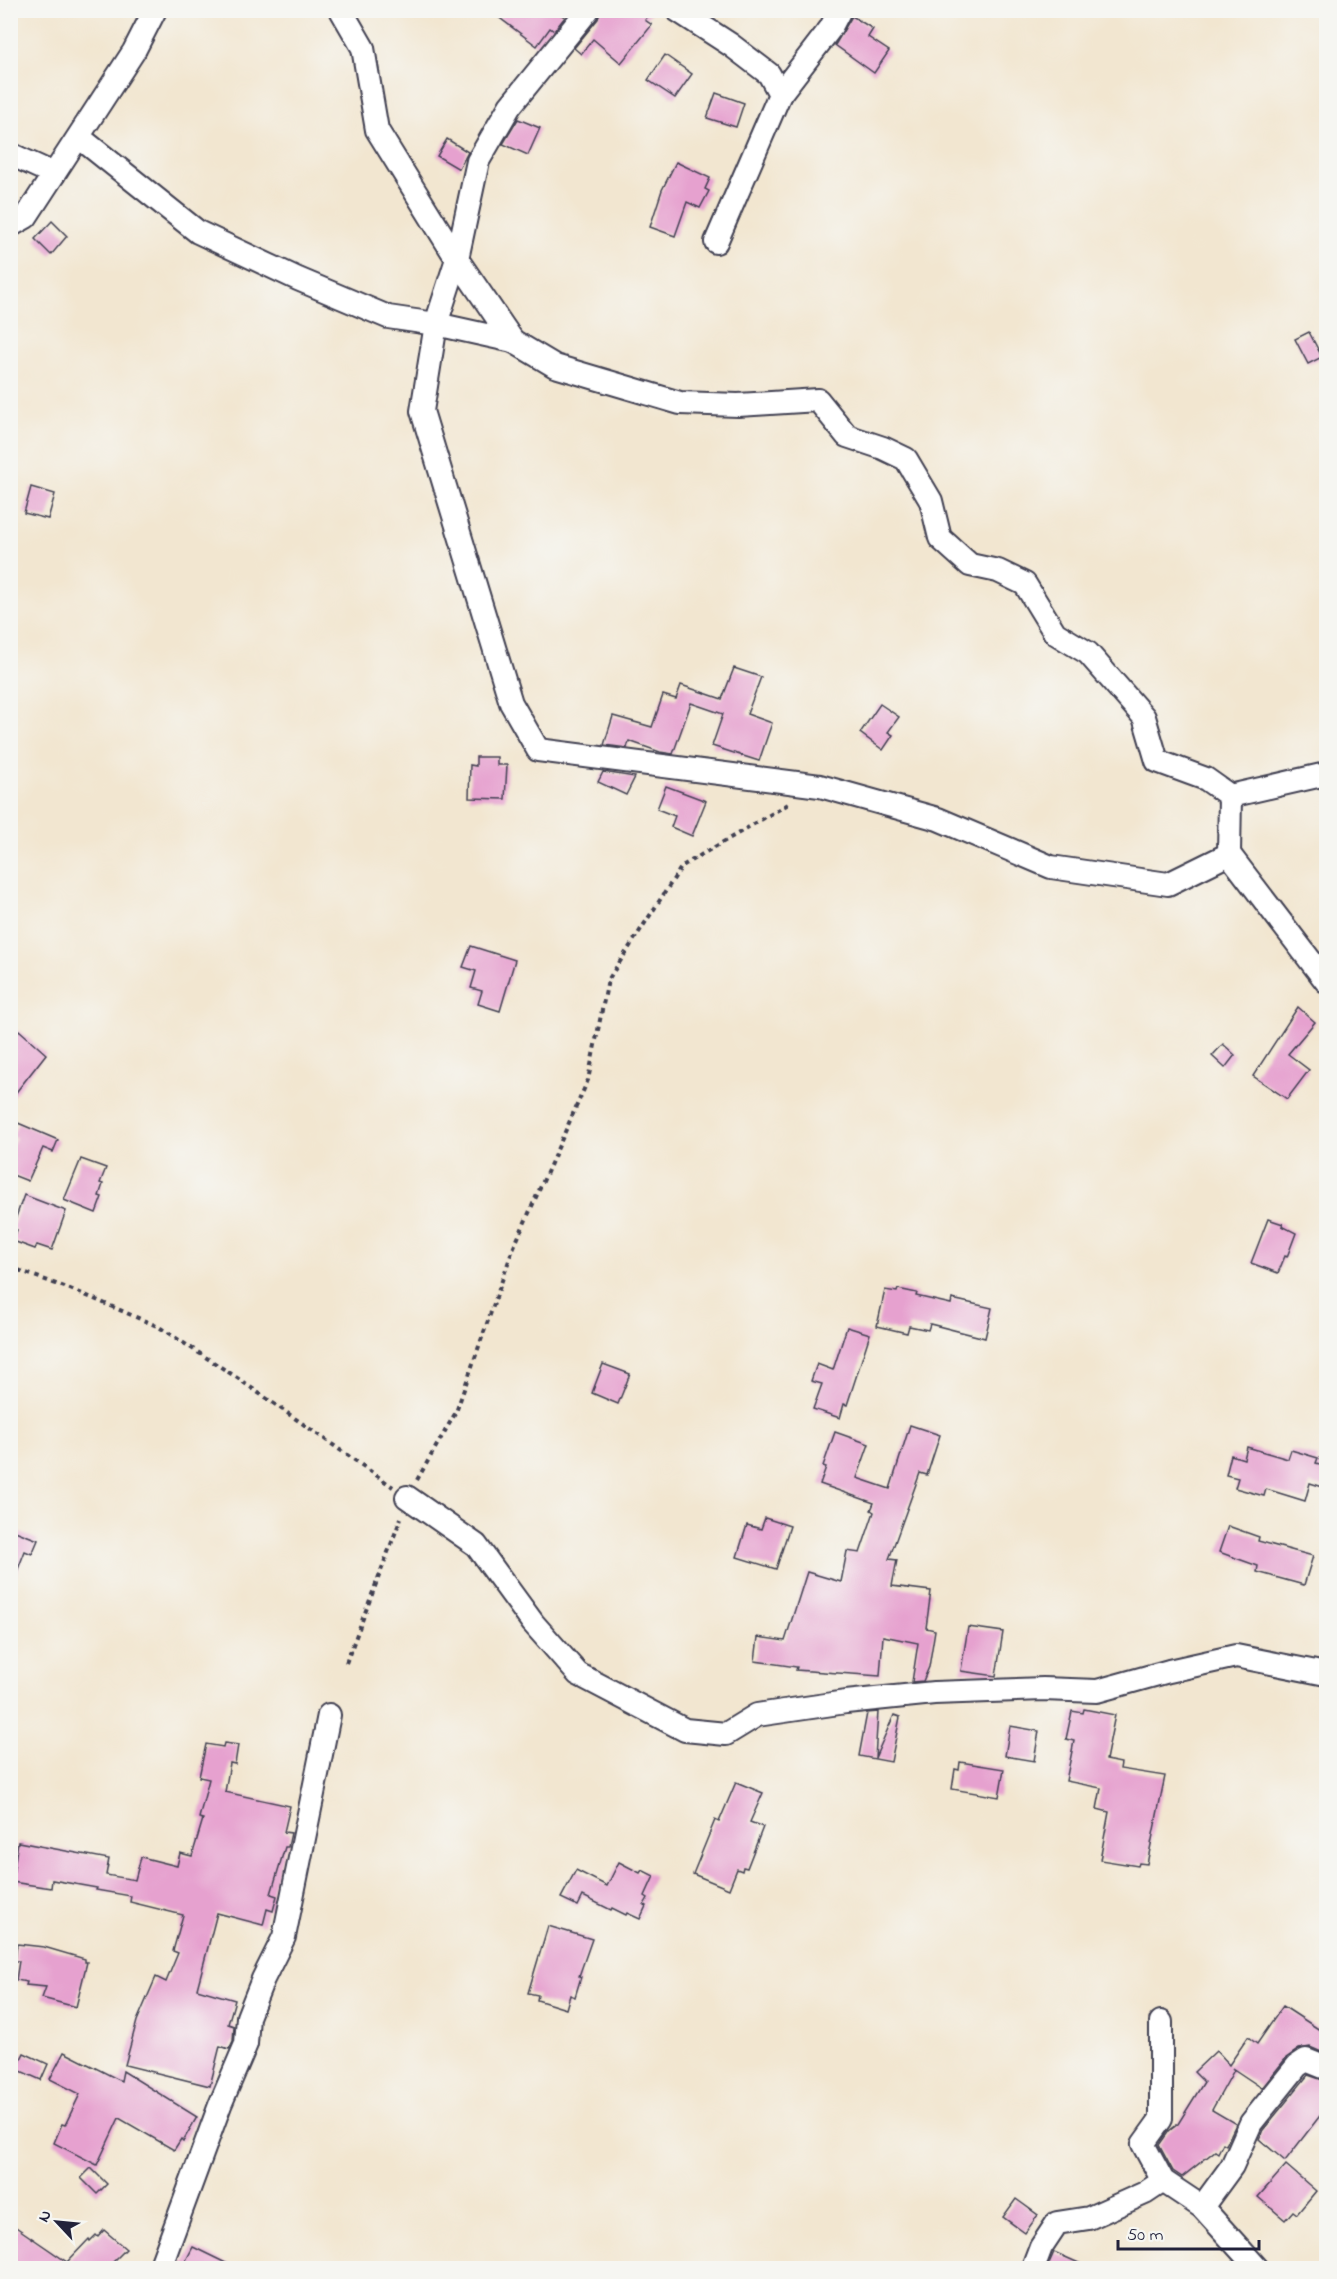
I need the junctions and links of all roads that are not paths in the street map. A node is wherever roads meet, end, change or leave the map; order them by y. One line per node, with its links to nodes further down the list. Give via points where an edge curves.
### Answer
1 (155, 10): 7 (street, via 134,51)
2 (341, 10): 12 (street, via 363,48 377,130)
3 (588, 10): 12 (street, via 510,106 478,161)
4 (677, 10): 6 (street, via 769,74)
5 (840, 10): 6 (street)
6 (780, 94): 11 (street)
7 (79, 137): 9 (street); 13 (street, via 198,232 388,317)
8 (10, 154): 9 (street)
9 (54, 174): 10 (street, via 26,217)
10 (10, 226)
11 (716, 242)
12 (457, 259): 13 (street); 14 (street)
13 (436, 324): 14 (street); 17 (street, via 422,411 511,703 538,750 820,786 938,819 1051,867 1168,884)
14 (513, 341): 16 (street, via 555,366 680,403 738,405 818,400 848,436 906,459 931,501 940,538 970,565 998,571 1025,584 1055,633 1088,653 1144,717 1157,761 1206,779)
15 (1326, 774): 16 (street)
16 (1230, 796): 17 (street)
17 (1229, 854): 18 (street)
18 (1326, 981)
19 (407, 1497): 20 (street, via 476,1545 578,1674 685,1730 726,1734 757,1715 934,1693 1097,1691 1236,1656)
20 (1326, 1674)
21 (329, 1715): 26 (street, via 284,1936 248,2017 246,2044)
22 (1161, 2022): 24 (street, via 1161,2119 1143,2144)
23 (1326, 2068): 25 (street, via 1306,2060 1297,2066 1251,2123 1232,2166)
24 (1163, 2181): 25 (street); 27 (street, via 1089,2218 1057,2223)
25 (1202, 2207): 28 (street)
26 (160, 2268)
27 (1033, 2268)
28 (1257, 2268)

